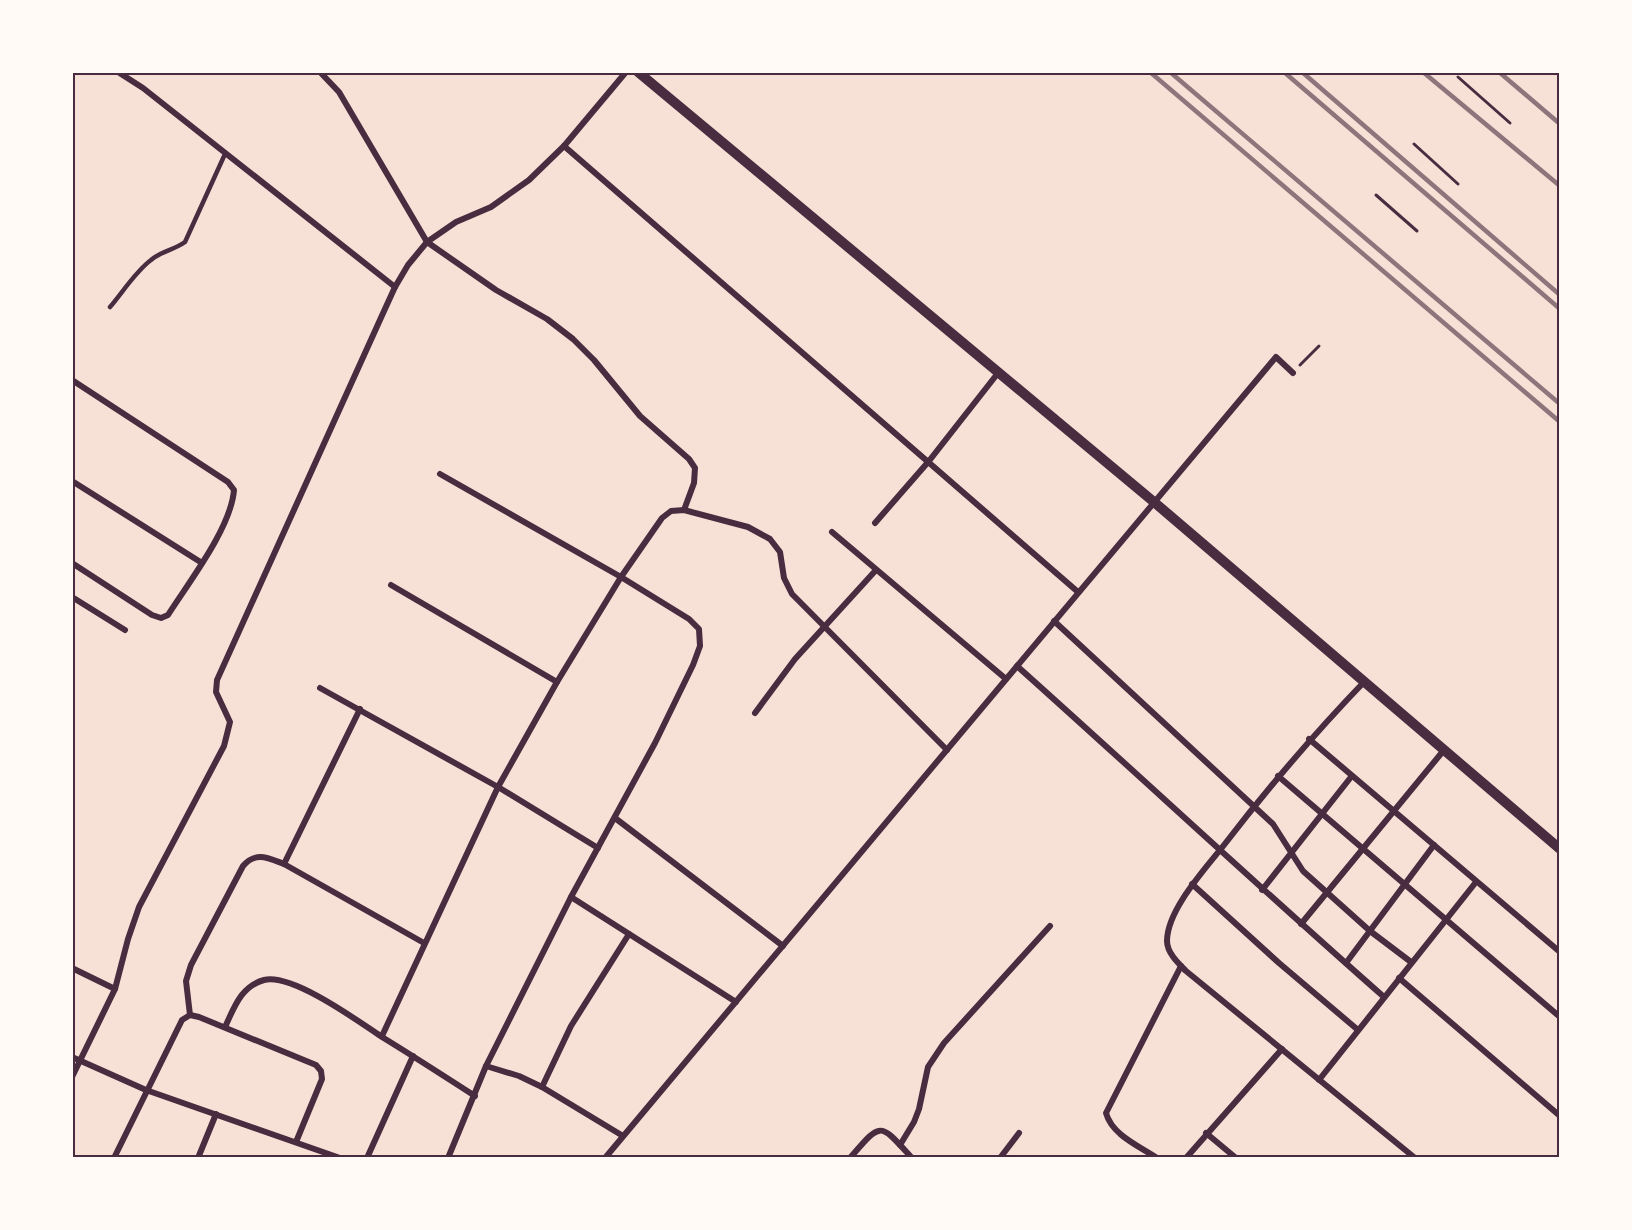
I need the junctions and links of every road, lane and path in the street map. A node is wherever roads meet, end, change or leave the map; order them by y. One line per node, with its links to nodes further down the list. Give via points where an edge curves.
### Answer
1 (118, 72): 9 (street)
2 (320, 72): 13 (street, via 339,92)
3 (626, 72): 8 (street)
4 (638, 72): 17 (street)
5 (1458, 77): 6 (path)
6 (1510, 123)
7 (1414, 144): 10 (path)
8 (564, 146): 13 (street, via 529,180 491,207 456,222); 20 (street)
9 (225, 154): 14 (street); 15 (lane, via 185,242 150,260)
10 (1458, 183)
11 (1376, 195): 12 (path)
12 (1417, 231)
13 (427, 242): 14 (street); 24 (street, via 573,339 640,416 689,459 695,468 694,483)
14 (395, 287): 80 (street, via 217,680 216,692 230,722 229,731 140,907)
15 (110, 308)
16 (1319, 346): 18 (path)
17 (998, 373): 20 (street); 23 (street)
18 (1293, 373): 23 (street, via 1275,357)
19 (72, 380): 28 (street, via 228,482 234,490 227,518)
20 (929, 461): 25 (street); 32 (street)
21 (440, 474): 30 (street)
22 (72, 481): 28 (street)
23 (1154, 502): 32 (street); 40 (street)
24 (684, 510): 30 (street, via 670,511 662,518); 35 (street, via 748,527 770,538 780,552 784,578 792,594)
25 (875, 523)
26 (832, 532): 29 (street)
27 (72, 563): 28 (street, via 161,618 168,615)
28 (202, 563)
29 (876, 570): 35 (street); 38 (street)
30 (621, 577): 39 (street); 53 (street, via 689,619 699,629 700,646)
31 (391, 585): 39 (street)
32 (1078, 592): 34 (street)
33 (72, 597): 36 (street)
34 (1054, 621): 37 (street); 50 (street)
35 (824, 626): 43 (street); 45 (street)
36 (125, 630)
37 (1017, 666): 38 (street); 56 (street)
38 (1006, 679): 45 (street)
39 (557, 682): 49 (street)
40 (1364, 682): 44 (street); 46 (street)
41 (320, 688): 42 (street)
42 (360, 710): 49 (street); 60 (street)
43 (755, 714)
44 (1309, 739): 47 (street); 48 (street)
45 (947, 750): 73 (street)
46 (1444, 750): 51 (street); 58 (street)
47 (1278, 776): 50 (street); 52 (street)
48 (1351, 777): 51 (street); 52 (street)
49 (498, 787): 55 (street); 72 (street)
50 (1254, 806): 56 (street); 59 (street, via 1273,824)
51 (1394, 812): 54 (street); 57 (street)
52 (1321, 814): 57 (street); 59 (street)
53 (615, 818): 55 (street); 73 (street)
54 (1434, 845): 61 (street); 63 (street)
55 (598, 848): 66 (street)
56 (1220, 849): 62 (street); 64 (street)
57 (1363, 849): 63 (street); 65 (street)
58 (1560, 849)
59 (1290, 854): 64 (street); 65 (street)
60 (284, 864): 72 (street); 83 (street, via 256,856 243,866 191,965 186,981)
61 (1476, 882): 67 (street); 74 (street)
62 (1192, 884): 77 (street, via 1169,925 1167,944); 86 (street)
63 (1404, 885): 67 (street); 70 (street)
64 (1262, 890): 68 (street)
65 (1326, 893): 68 (street); 70 (street)
66 (571, 897): 71 (street); 91 (street)
67 (1445, 920): 75 (street); 84 (street)
68 (1301, 924): 76 (street)
69 (1050, 926): 103 (street, via 944,1043 928,1067 919,1109)
70 (1370, 931): 75 (street); 76 (street)
71 (629, 934): 82 (street); 94 (street, via 571,1026)
72 (424, 943): 87 (street)
73 (783, 945): 82 (street)
74 (1560, 952)
75 (1411, 962): 79 (street)
76 (1346, 963): 81 (street)
77 (1181, 966): 88 (street); 113 (street, via 1106,1113 1109,1124)
78 (72, 968): 80 (street)
79 (1398, 978): 81 (street); 98 (street)
80 (115, 989): 90 (street)
81 (1384, 997): 86 (street)
82 (736, 1002): 101 (street)
83 (190, 1015): 85 (street); 95 (street, via 183,1020)
84 (1560, 1017)
85 (225, 1027): 87 (street, via 249,987 266,980 281,980 341,1009); 102 (street, via 316,1065 321,1071)
86 (1358, 1030): 93 (street)
87 (382, 1036): 89 (street)
88 (1282, 1049): 93 (street); 100 (street)
89 (413, 1056): 96 (street); 107 (street)
90 (75, 1059): 92 (street); 95 (street)
91 (486, 1066): 94 (street); 96 (street)
92 (72, 1077)
93 (1319, 1080): 116 (street)
94 (542, 1087): 101 (street)
95 (146, 1090): 97 (street); 104 (street)
96 (475, 1096): 108 (street)
97 (216, 1114): 102 (street); 105 (street)
98 (1560, 1116)
99 (1019, 1133): 112 (street)
100 (1206, 1133): 114 (street); 115 (street)
101 (623, 1136): 109 (street)
102 (296, 1142): 106 (street)
103 (900, 1145): 110 (street, via 887,1132 873,1131); 111 (street)
104 (114, 1158)
105 (198, 1158)
106 (340, 1158)
107 (367, 1158)
108 (448, 1158)
109 (605, 1158)
110 (850, 1158)
111 (912, 1158)
112 (1000, 1158)
113 (1157, 1158)
114 (1186, 1158)
115 (1236, 1158)
116 (1415, 1158)

